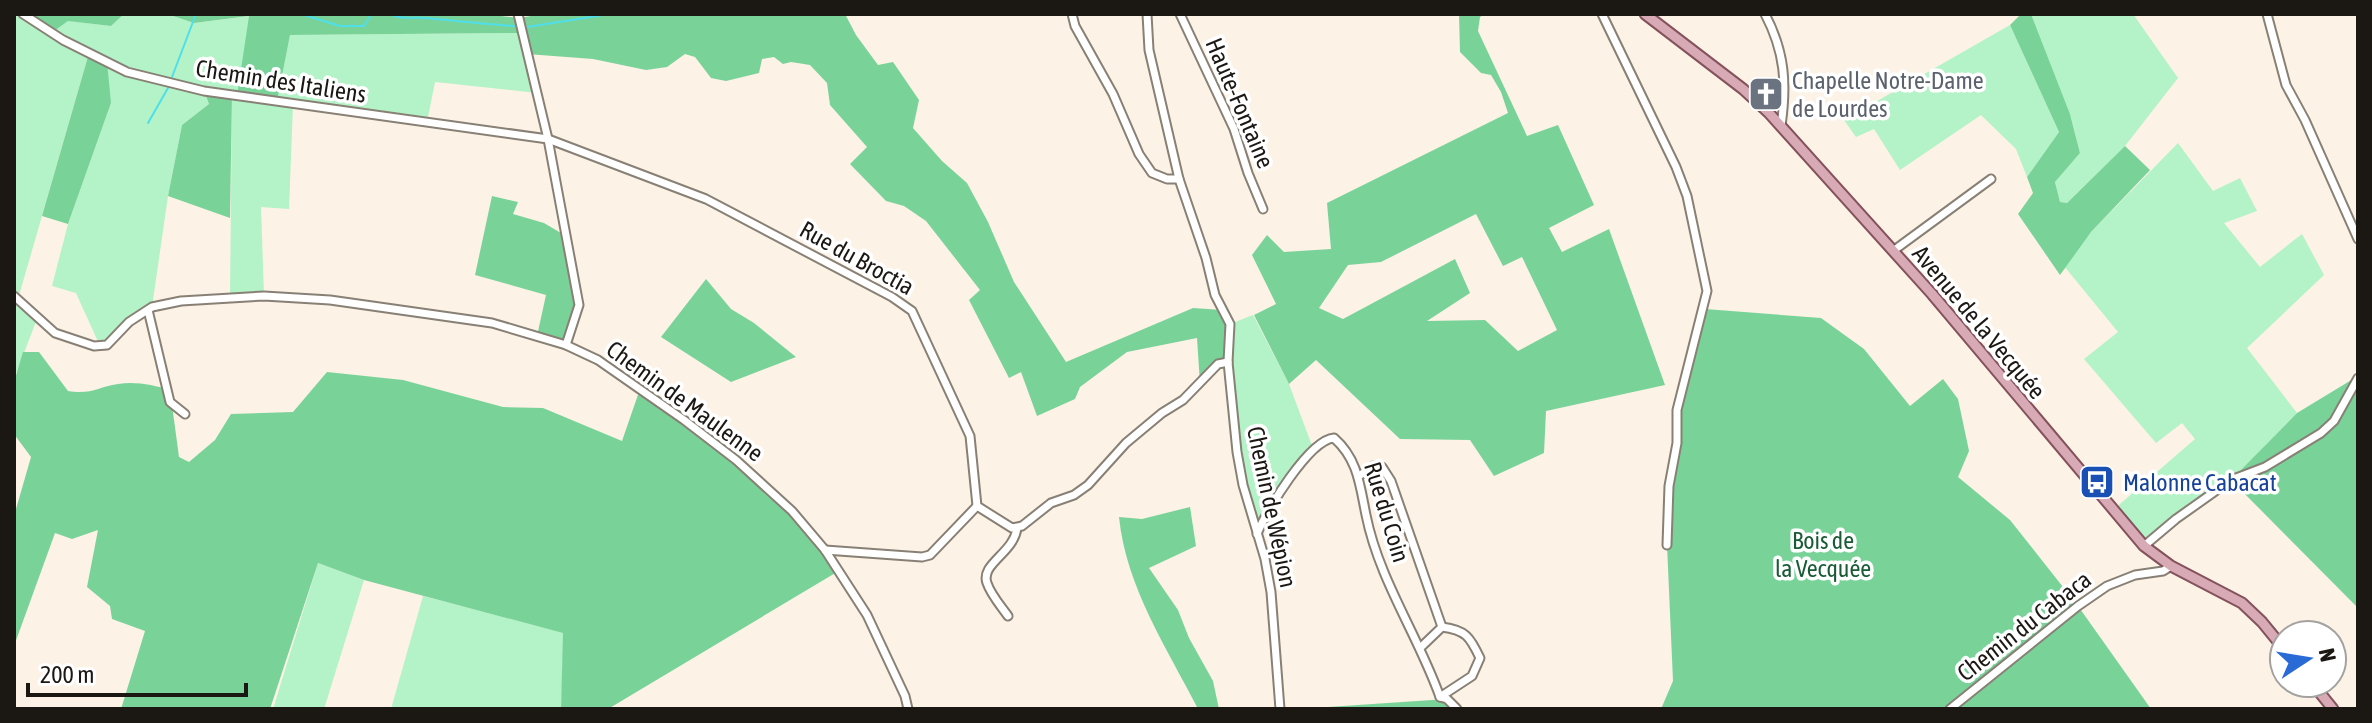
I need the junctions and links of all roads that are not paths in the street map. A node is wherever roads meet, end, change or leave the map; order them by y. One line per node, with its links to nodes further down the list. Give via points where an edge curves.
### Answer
1 (23, 14): 11 (street, Chemin des Italiens, via 127,72 204,91)
2 (518, 14): 11 (street)
3 (1147, 14): 12 (street, via 1149,50)
4 (1180, 14): 14 (street, Haute-Fontaine, via 1234,129)
5 (1602, 14): 27 (street, via 1687,196 1707,291 1677,410)
6 (1645, 14): 10 (main road, Avenue de la Vecquée, via 1743,89)
7 (1765, 14): 10 (street, via 1783,61)
8 (2267, 14): 15 (street, via 2286,85)
9 (1075, 15): 12 (street, via 1075,26 1139,154 1152,173)
10 (1781, 126): 16 (main road, Avenue de la Vecquée)
11 (548, 139): 19 (street, via 579,305); 24 (street, Rue du Broctia, via 706,199 912,311 970,436)
12 (1179, 179): 20 (street, via 1215,295 1230,324)
13 (1991, 179): 16 (street)
14 (1263, 209)
15 (2358, 239)
16 (1893, 251): 28 (main road, Avenue de la Vecquée)
17 (14, 296): 18 (street, via 49,329 94,346 107,345)
18 (148, 310): 19 (street, Chemin de Maulenne, via 181,301 264,296 354,303 492,323); 22 (street, via 170,402)
19 (566, 345): 29 (street, Chemin de Maulenne, via 598,360 736,460)
20 (1228, 362): 25 (street, via 1218,364 1183,400 1126,443 1088,485); 26 (street, Chemin de Wépion, via 1237,452)
21 (2358, 378): 28 (street, via 2334,421 2321,433 2265,467 2231,480)
22 (185, 414)
23 (1359, 476): 26 (street, Rue du Coin, via 1345,448 1327,438 1283,488); 32 (street, via 1373,466 1382,467 1391,481); 34 (street, Rue du Coin, via 1378,563)
24 (977, 506): 25 (street); 29 (street, via 930,555)
25 (1017, 528): 31 (street, via 1014,544 985,574)
26 (1257, 534): 37 (street, Chemin de Wépion, via 1271,592)
27 (1667, 545)
28 (2144, 546): 30 (main road, Avenue de la Vecquée)
29 (825, 550): 36 (street, Chemin de Maulenne, via 867,615)
30 (2171, 566): 33 (main road, Avenue de la Vecquée, via 2242,603); 39 (street, Chemin du Cabaca, via 2107,586)
31 (1008, 616)
32 (1442, 627): 34 (street); 35 (street, via 1458,629 1480,658 1472,676)
33 (2268, 631)
34 (1420, 648): 35 (street, Rue du Coin)
35 (1440, 697): 38 (street)
36 (908, 709)
37 (1280, 709)
38 (1457, 709)
39 (1950, 709)

